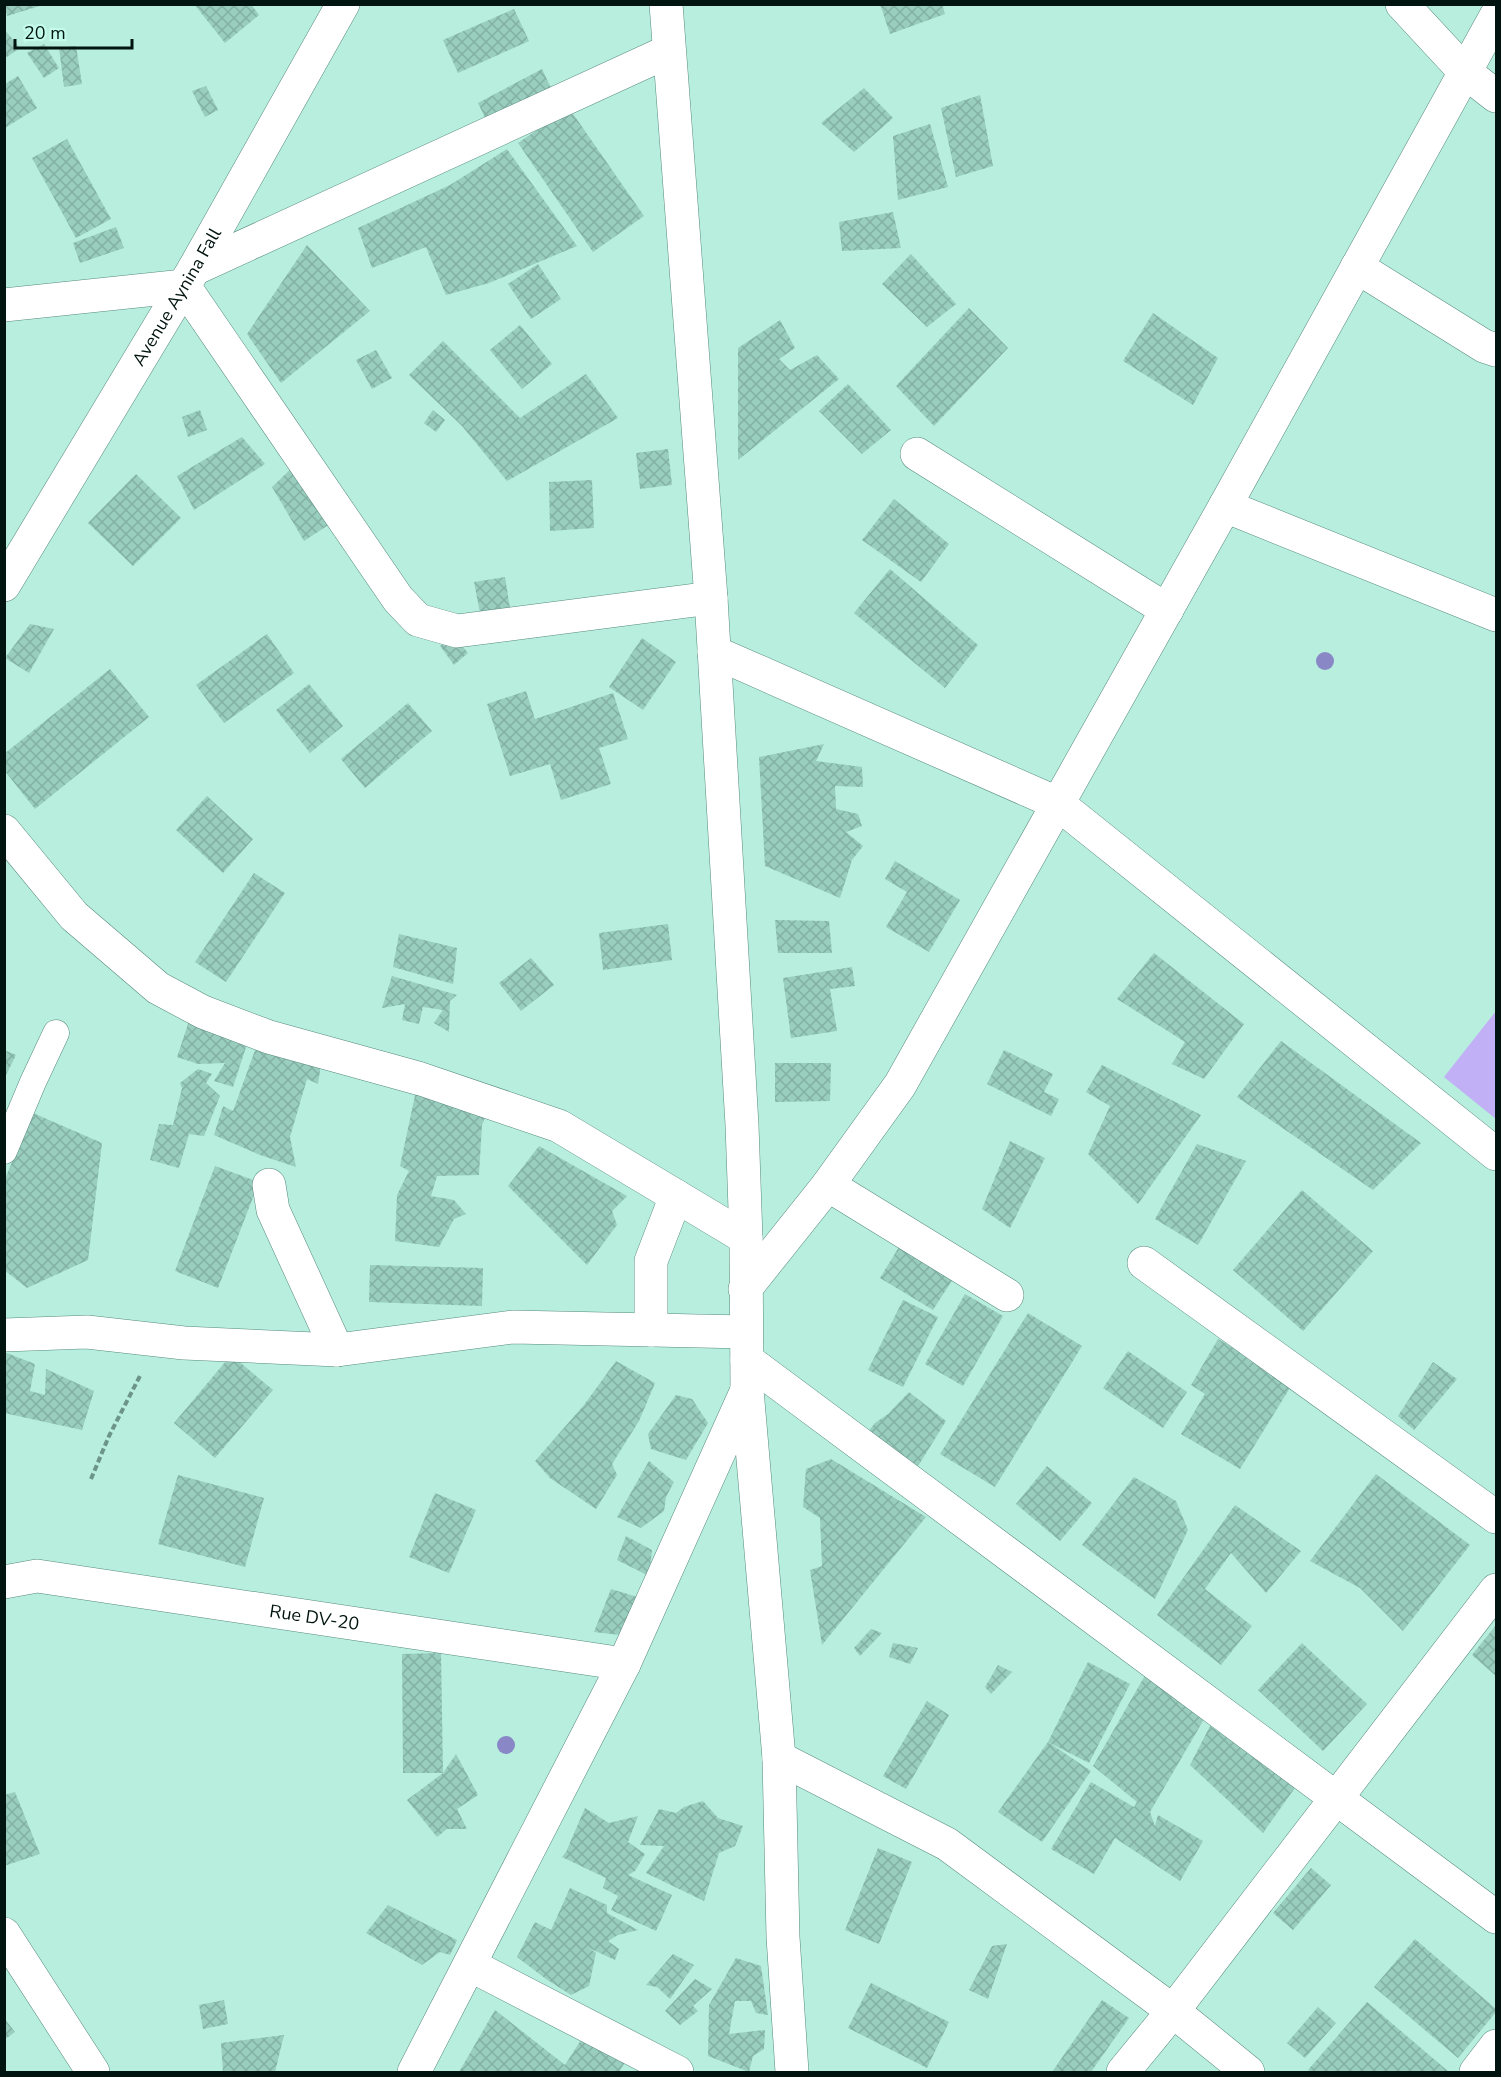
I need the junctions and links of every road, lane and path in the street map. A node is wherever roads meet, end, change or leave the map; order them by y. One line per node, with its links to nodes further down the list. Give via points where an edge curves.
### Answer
1 (343, 4): 9 (street, Avenue Aynina Fall)
2 (666, 4): 5 (street)
3 (1402, 4): 6 (street)
4 (1497, 16): 6 (street)
5 (669, 51): 9 (street); 15 (street)
6 (1464, 72): 7 (street); 8 (street)
7 (1497, 96)
8 (1357, 267): 11 (street, via 1484,346); 13 (street)
9 (189, 277): 10 (street); 14 (street, Avenue Aynina Fall); 15 (street, via 398,599 418,620 457,632)
10 (4, 305)
11 (1497, 350)
12 (917, 454): 16 (street)
13 (1225, 506): 16 (street); 17 (street)
14 (4, 585)
15 (711, 598): 18 (street)
16 (1167, 610): 19 (street)
17 (1497, 615)
18 (714, 652): 19 (street); 27 (street)
19 (1057, 803): 23 (street); 25 (street, via 900,1085)
20 (4, 831): 26 (street, via 74,916 158,988 203,1012 269,1037 421,1079 559,1126)
21 (56, 1033): 22 (street)
22 (4, 1151)
23 (1497, 1154)
24 (269, 1185): 34 (street, via 273,1210)
25 (828, 1185): 29 (street); 30 (street)
26 (676, 1196): 27 (street); 31 (street, via 651,1261)
27 (746, 1238): 29 (street)
28 (1144, 1263): 37 (street)
29 (745, 1289): 35 (street)
30 (1007, 1295)
31 (651, 1330): 34 (street, via 513,1327); 35 (street)
32 (4, 1335): 33 (street, via 87,1332)
33 (158, 1340): 34 (street); 36 (path, via 109,1436)
34 (337, 1350)
35 (747, 1361): 40 (street); 41 (street); 42 (street)
36 (92, 1479)
37 (1497, 1517)
38 (4, 1582): 40 (street, Rue DV-20, via 37,1576)
39 (1497, 1590): 42 (street)
40 (624, 1664): 45 (street)
41 (779, 1758): 46 (street, via 947,1844); 51 (street, via 783,1936)
42 (1336, 1798): 43 (street); 46 (street)
43 (1497, 1917)
44 (4, 1934): 48 (street)
45 (470, 1965): 49 (street); 50 (street)
46 (1173, 2011): 52 (street); 53 (street)
47 (1497, 2046): 54 (street)
48 (93, 2073)
49 (414, 2073)
50 (677, 2073)
51 (792, 2073)
52 (1123, 2073)
53 (1248, 2073)
54 (1476, 2073)

